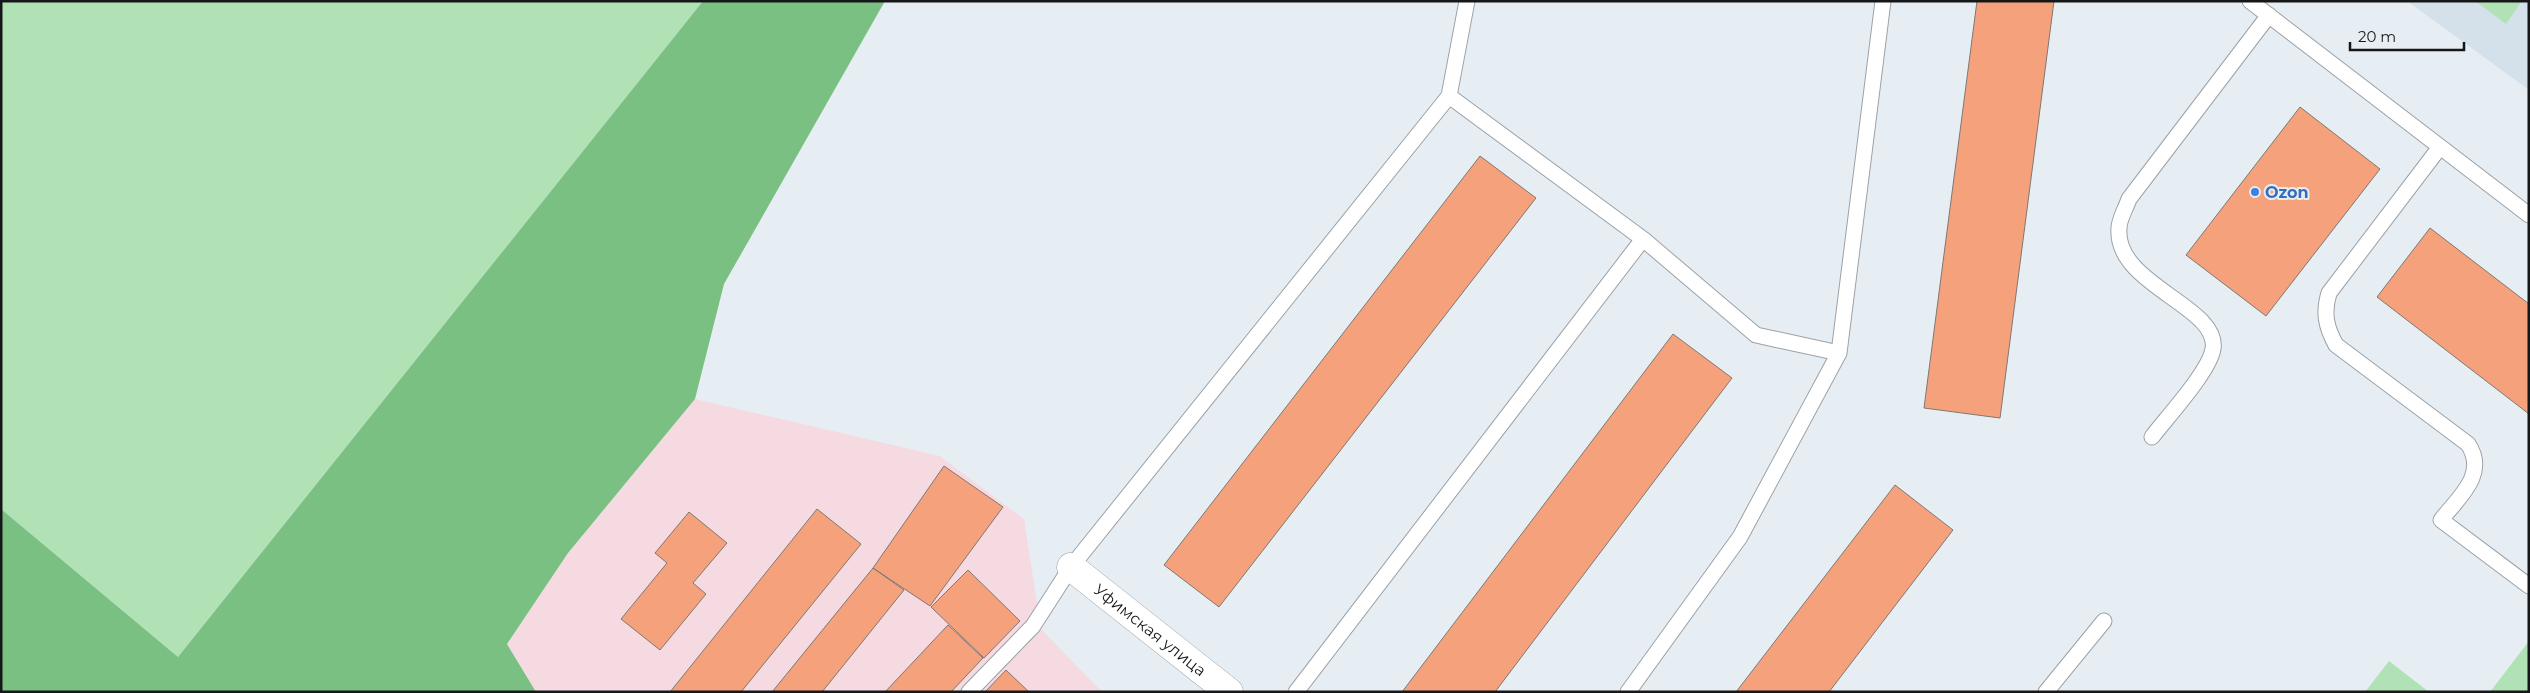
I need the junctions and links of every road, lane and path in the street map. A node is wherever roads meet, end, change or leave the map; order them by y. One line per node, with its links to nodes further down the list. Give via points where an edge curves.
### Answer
1 (1468, 1): 5 (lane)
2 (1883, 1): 9 (lane)
3 (2250, 1): 4 (lane)
4 (2269, 15): 6 (lane); 10 (lane, via 2129,199 2119,227 2122,252 2142,275 2200,319 2210,332 2213,348 2208,364)
5 (1449, 96): 8 (lane); 11 (lane)
6 (2440, 147): 7 (lane); 12 (lane, via 2329,293 2326,321 2336,345 2468,444 2476,461 2472,479 2441,520)
7 (2529, 215)
8 (1642, 239): 9 (lane, via 1756,334); 16 (lane)
9 (1839, 353): 17 (lane, via 1740,537)
10 (2152, 437)
11 (1071, 567): 14 (lane, via 1032,626); 15 (street, Уфимская улица)
12 (2529, 586)
13 (2104, 621): 18 (lane)
14 (969, 692)
15 (1229, 692)
16 (1296, 692)
17 (1628, 692)
18 (2046, 692)

